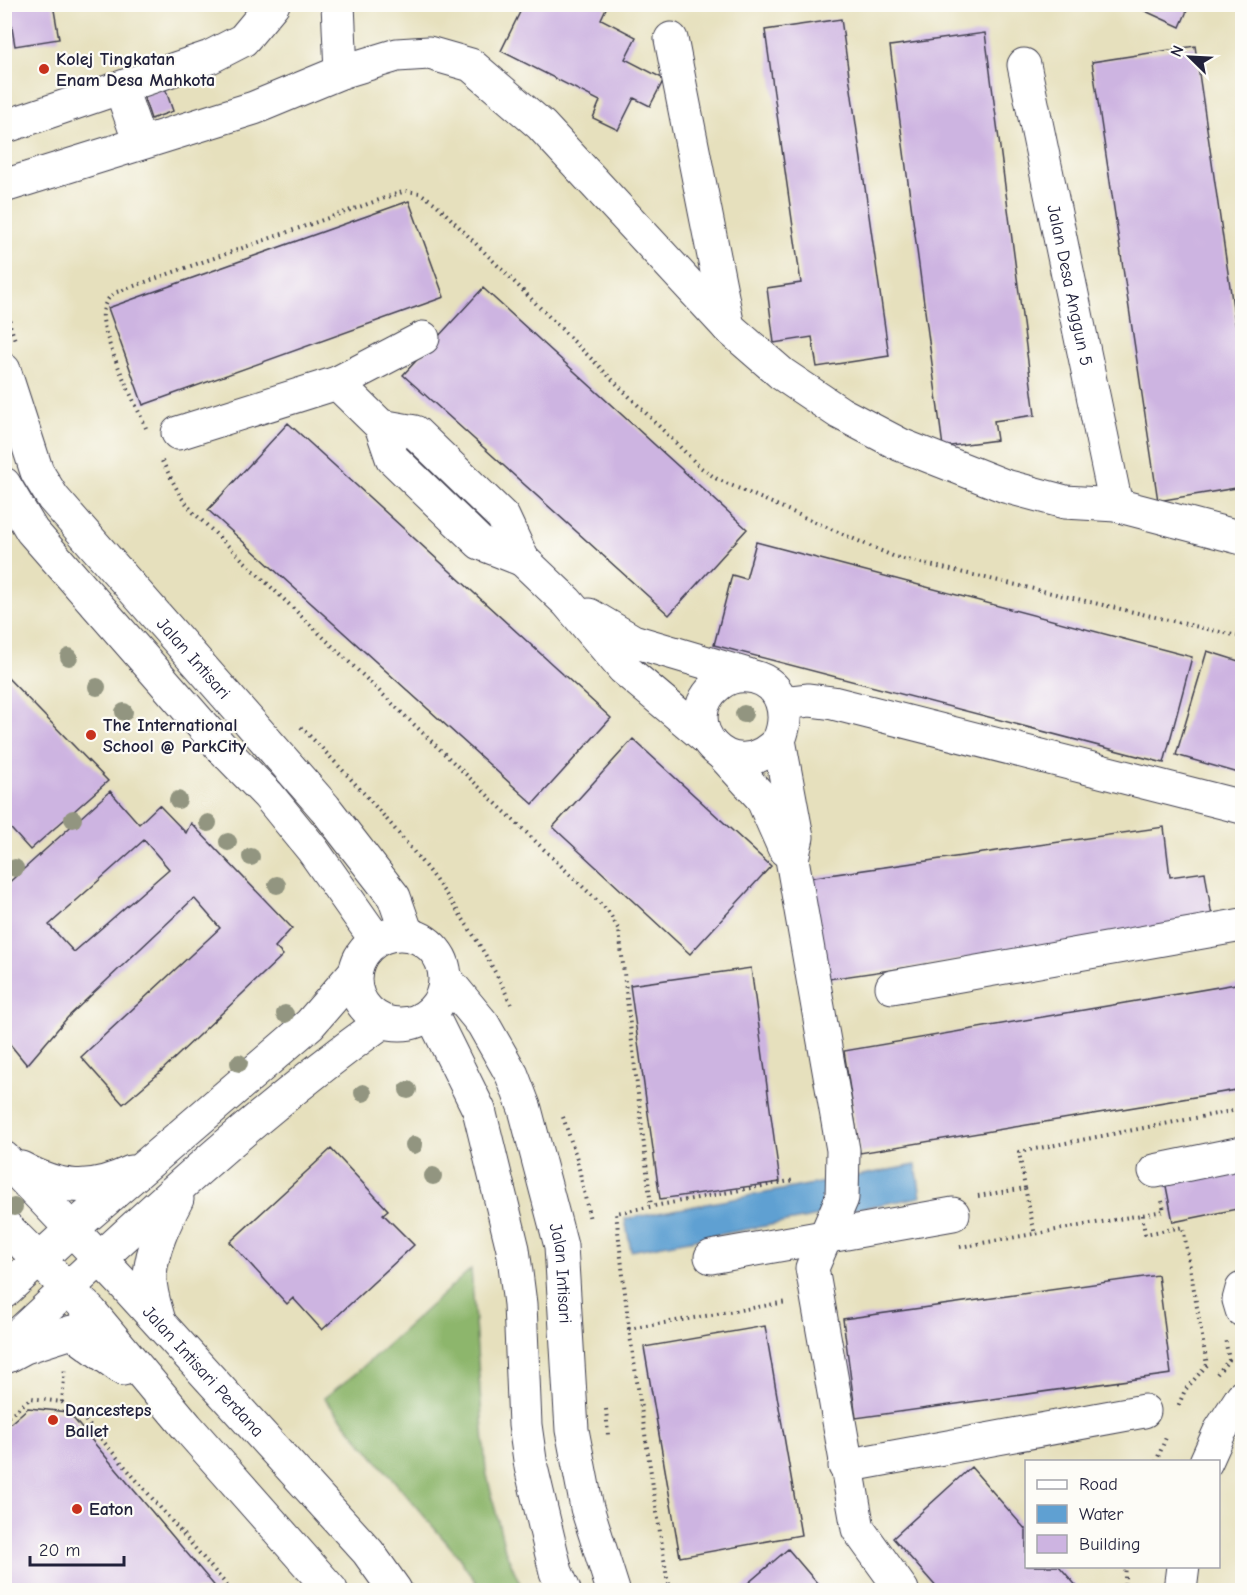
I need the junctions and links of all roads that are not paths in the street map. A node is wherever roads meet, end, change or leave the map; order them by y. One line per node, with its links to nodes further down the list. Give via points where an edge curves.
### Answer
1 (273, 4): 6 (street, via 243,40 210,57)
2 (338, 4): 5 (street)
3 (672, 39): 10 (street)
4 (1024, 65): 16 (street, Jalan Desa Anggun 5)
5 (341, 72): 8 (street, via 254,108); 10 (street, via 408,54 429,53 471,65 541,125)
6 (121, 88): 7 (street); 8 (street)
7 (4, 127)
8 (140, 143): 9 (street)
9 (4, 186)
10 (728, 327): 16 (street, via 782,374 840,413 901,445 1005,486 1065,502)
11 (423, 338): 13 (street)
12 (4, 370): 26 (street, Jalan Intisari, via 37,472 53,498 325,808 394,897)
13 (337, 383): 14 (street); 18 (street, via 381,426 414,432 503,517 523,560)
14 (178, 433)
15 (4, 484): 26 (street, Jalan Intisari, via 32,531)
16 (1116, 505): 17 (street)
17 (1242, 538)
18 (567, 602): 19 (street, via 633,641); 22 (street, via 623,668)
19 (748, 675): 20 (street, via 770,684); 22 (street, via 735,675 713,688 701,711 701,724)
20 (783, 704): 21 (street, via 784,728); 23 (street, via 809,700 833,703)
21 (779, 740): 22 (street, via 765,753 748,760); 24 (street, via 797,837)
22 (714, 746): 24 (street, via 762,798 780,844)
23 (1242, 807)
24 (792, 859): 40 (street, via 843,1150 842,1198)
25 (1242, 925): 29 (street)
26 (392, 937): 27 (street, via 362,954); 28 (street, via 423,939 435,949)
27 (355, 972): 31 (street, via 360,1002); 34 (street, via 310,1024)
28 (446, 979): 30 (street, via 442,997); 61 (street, Jalan Intisari, via 483,1024 512,1075 525,1109 561,1246 572,1430 587,1508)
29 (892, 987)
30 (431, 1013): 31 (street, via 399,1026); 60 (street, via 479,1110 513,1249 531,1467 556,1572)
31 (382, 1022): 36 (street, via 323,1064)
32 (1242, 1153): 35 (street)
33 (6, 1160): 34 (street, via 48,1182 76,1186 108,1183); 39 (street, Jalan Intisari Perdana)
34 (144, 1166): 39 (street)
35 (1155, 1171)
36 (184, 1184): 43 (street); 48 (street, via 161,1229 150,1274)
37 (953, 1214): 40 (street)
38 (4, 1224): 42 (street)
39 (72, 1229): 42 (street); 43 (street, Jalan Intisari Perdana)
40 (826, 1237): 41 (street); 56 (street, via 812,1268)
41 (711, 1257)
42 (39, 1259): 44 (street); 46 (street)
43 (100, 1259): 44 (street); 48 (street, Jalan Intisari Perdana)
44 (68, 1288): 49 (street); 53 (street)
45 (1242, 1289): 47 (street)
46 (4, 1292)
47 (1242, 1310)
48 (160, 1324): 59 (street, Jalan Intisari Perdana, via 368,1552)
49 (4, 1348)
50 (4, 1358): 53 (street, via 72,1332 114,1362)
51 (1242, 1397): 54 (street)
52 (1156, 1421): 56 (street)
53 (187, 1426): 58 (street)
54 (1232, 1438): 55 (street)
55 (1207, 1460)
56 (845, 1466): 62 (street, via 858,1529)
57 (1183, 1568): 63 (street)
58 (331, 1590)
59 (395, 1590)
60 (564, 1590)
61 (613, 1590)
62 (902, 1590)
63 (1180, 1590)

